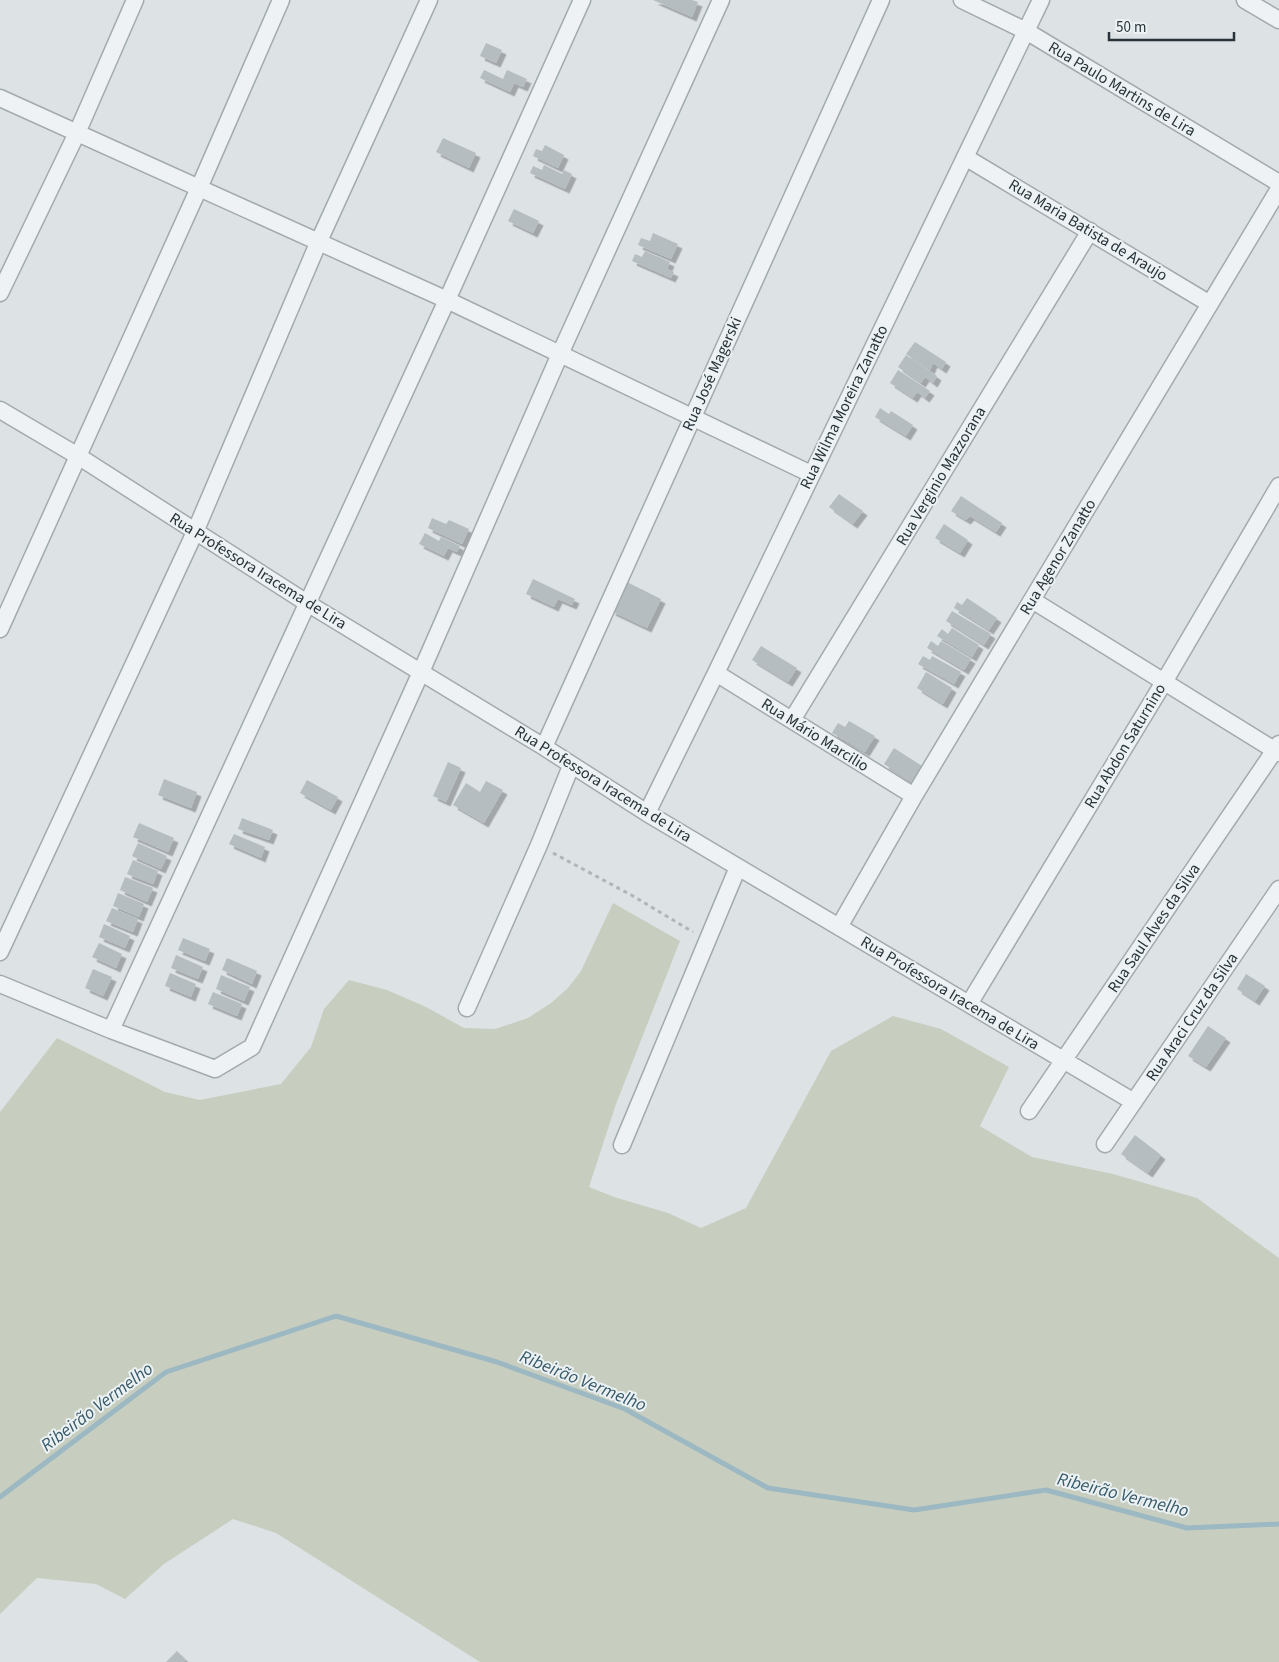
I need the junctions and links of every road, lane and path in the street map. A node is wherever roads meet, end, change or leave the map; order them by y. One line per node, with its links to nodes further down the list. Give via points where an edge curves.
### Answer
1 (135, 0): 13 (street)
2 (281, 0): 16 (street)
3 (429, 0): 19 (street)
4 (582, 0): 21 (street)
5 (721, 0): 23 (street)
6 (881, 0): 25 (street, Rua José Magerski)
7 (962, 0): 11 (street, Rua Paulo Martins de Lira)
8 (1041, 0): 11 (street, Rua Wilma Moreira Zanatto)
9 (1245, 0): 10 (street)
10 (1279, 20)
11 (1026, 31): 14 (street, Rua Wilma Moreira Zanatto); 15 (street, Rua Paulo Martins de Lira)
12 (0, 98): 13 (street)
13 (77, 133): 16 (street); 20 (street)
14 (965, 157): 18 (street, Rua Maria Batista de Araujo); 27 (street, Rua Wilma Moreira Zanatto)
15 (1279, 183)
16 (199, 188): 19 (street); 26 (street)
17 (1279, 189): 22 (street, Rua Agenor Zanatto)
18 (1090, 231): 22 (street, Rua Maria Batista de Araujo); 36 (street, Rua Verginio Mazzorana)
19 (319, 242): 21 (street); 29 (street)
20 (0, 293)
21 (447, 300): 23 (street); 31 (street)
22 (1210, 304): 30 (street, Rua Agenor Zanatto)
23 (560, 354): 25 (street); 33 (street)
24 (0, 410): 26 (street, Rua Professora Iracema de Lira)
25 (693, 417): 27 (street); 37 (street, Rua José Magerski)
26 (78, 456): 29 (street, Rua Professora Iracema de Lira); 32 (street)
27 (811, 474): 34 (street, Rua Wilma Moreira Zanatto)
28 (1279, 486): 35 (street, Rua Abdon Saturnino)
29 (195, 532): 31 (street, Rua Professora Iracema de Lira); 47 (street)
30 (1032, 600): 35 (street); 40 (street, Rua Agenor Zanatto)
31 (307, 603): 33 (street, Rua Professora Iracema de Lira); 51 (street)
32 (0, 629)
33 (421, 672): 37 (street, Rua Professora Iracema de Lira); 51 (street, via 252,1047 214,1069)
34 (716, 673): 36 (street, Rua Mário Marcilio); 41 (street, Rua Wilma Moreira Zanatto)
35 (1164, 682): 38 (street); 49 (street, Rua Abdon Saturnino)
36 (792, 720): 40 (street, Rua Mário Marcilio)
37 (544, 747): 39 (street, Rua Professora Iracema de Lira)
38 (1278, 749): 52 (street, Rua Saul Alves da Silva)
39 (571, 766): 41 (street, Rua Professora Iracema de Lira); 42 (street)
40 (914, 796): 45 (street, Rua Agenor Zanatto)
41 (647, 813): 43 (street, Rua Professora Iracema de Lira)
42 (539, 845): 46 (path); 50 (street)
43 (738, 867): 45 (street, Rua Professora Iracema de Lira); 46 (street)
44 (1279, 889): 53 (street, Rua Araci Cruz da Silva)
45 (839, 927): 49 (street, Rua Professora Iracema de Lira)
46 (707, 940): 55 (street)
47 (0, 952)
48 (0, 984): 51 (street)
49 (969, 1004): 52 (street, Rua Professora Iracema de Lira)
50 (467, 1008)
51 (111, 1030)
52 (1064, 1061): 53 (street, Rua Professora Iracema de Lira); 54 (street, Rua Saul Alves da Silva)
53 (1134, 1102): 56 (street, Rua Araci Cruz da Silva)
54 (1029, 1111)
55 (622, 1144)
56 (1105, 1144)

